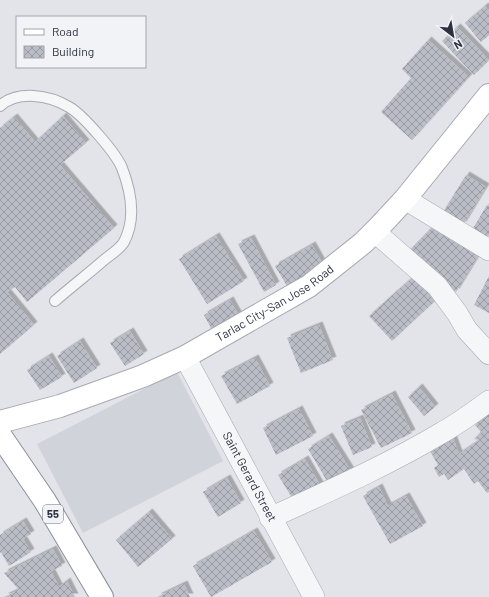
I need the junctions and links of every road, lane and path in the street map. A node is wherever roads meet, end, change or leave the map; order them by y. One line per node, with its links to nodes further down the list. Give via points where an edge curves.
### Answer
1 (489, 95): 3 (main road, Tarlac City-San Jose Road)
2 (0, 106): 6 (lane, via 34,95 69,107 86,122 115,156 125,177 132,221 123,243)
3 (405, 199): 4 (main road, Tarlac City-San Jose Road); 5 (street)
4 (375, 232): 7 (street, via 437,286 467,330); 8 (main road, Tarlac City-San Jose Road, via 309,286)
5 (489, 250)
6 (55, 301)
7 (489, 354)
8 (185, 358): 10 (main road, Tarlac City-San Jose Road, via 60,406); 12 (street, Saint Gerard Street)
9 (489, 401): 12 (street, via 409,452)
10 (0, 422)
11 (0, 435): 13 (main road, 55, via 45,501)
12 (270, 518): 14 (street, Saint Gerard Street)
13 (102, 597)
14 (314, 597)

